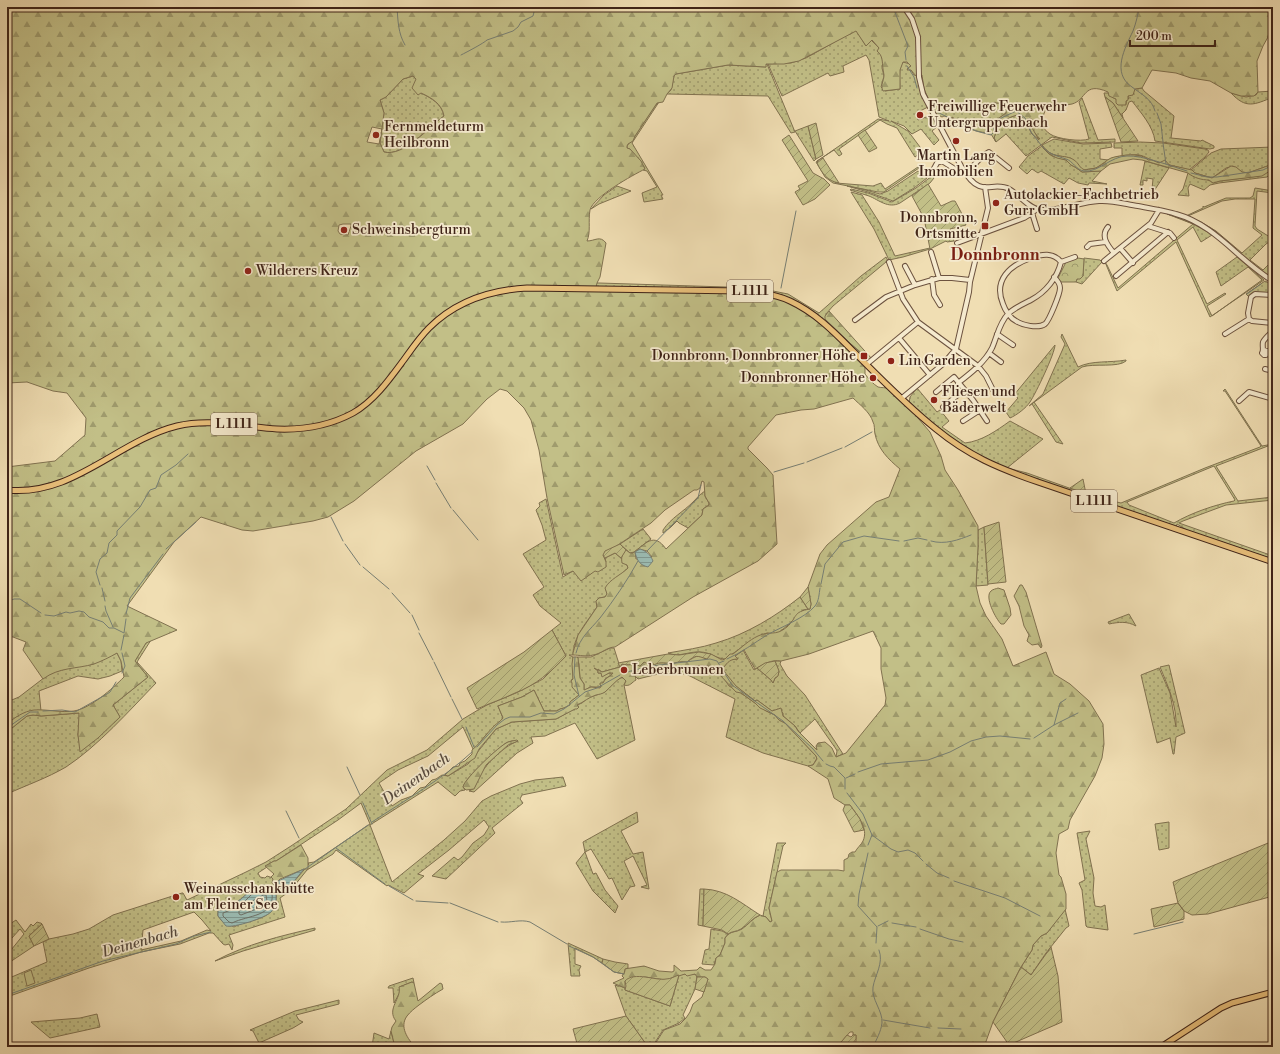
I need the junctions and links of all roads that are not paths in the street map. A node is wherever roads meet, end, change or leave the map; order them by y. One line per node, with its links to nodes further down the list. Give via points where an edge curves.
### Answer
1 (904, 7): 3 (street, via 912,19 918,37 923,94)
2 (1009, 168): 3 (street, via 989,152)
3 (965, 173): 4 (street, via 942,161 936,164); 5 (street, via 976,184)
4 (931, 174)
5 (985, 187): 6 (street, via 1006,187); 13 (street, via 988,205)
6 (1036, 209): 7 (street, via 1105,201); 8 (street)
7 (1159, 210): 9 (street); 32 (street, via 1178,214 1207,228 1256,270)
8 (1032, 213): 11 (street); 13 (street)
9 (1147, 226): 12 (street); 18 (street)
10 (1108, 227): 15 (street)
11 (1037, 229)
12 (1168, 232): 14 (street); 25 (street)
13 (982, 233): 16 (street); 31 (street)
14 (1174, 238)
15 (1105, 242): 17 (street, via 1090,244); 20 (street)
16 (957, 243)
17 (1087, 247)
18 (1120, 248): 20 (street); 25 (street)
19 (931, 252): 29 (street)
20 (1114, 253): 22 (street)
21 (1075, 257): 24 (street)
22 (1104, 261)
23 (889, 262): 34 (street)
24 (1061, 262): 28 (street); 37 (street, via 1055,256 1042,254 1009,269 1000,290)
25 (1133, 263): 27 (street)
26 (905, 266): 33 (street)
27 (1116, 276)
28 (1054, 277): 37 (street, via 1041,294); 37 (street, via 1059,283 1060,290 1045,324 1037,327 1014,320)
29 (938, 278): 30 (street); 31 (street)
30 (932, 279): 33 (street); 36 (street, via 934,295)
31 (970, 280): 47 (street)
32 (1273, 281)
33 (915, 285): 34 (street)
34 (900, 291): 39 (street, via 886,297); 40 (street, via 906,306)
35 (1273, 295): 38 (street, via 1256,294 1250,297)
36 (940, 305)
37 (1008, 314): 43 (street)
38 (1249, 319): 41 (street); 44 (street)
39 (855, 320)
40 (918, 322): 45 (street); 47 (street)
41 (1273, 323)
42 (1273, 331): 48 (street, via 1263,343)
43 (997, 334): 46 (street); 49 (street)
44 (1225, 334)
45 (899, 338): 51 (street); 55 (street)
46 (1013, 346)
47 (956, 349): 52 (street); 55 (street)
48 (1264, 350)
49 (989, 353): 50 (street); 52 (street)
50 (1001, 362)
51 (867, 364): 60 (main road, L 1111); 67 (main road, L 1111, via 805,309 761,292 509,289 473,298 442,316 422,336 369,402 336,421 316,427 291,429 217,423 181,426 148,437 80,475 58,484 28,490)
52 (978, 366): 56 (street); 58 (street)
53 (1265, 369): 54 (street)
54 (1273, 371)
55 (930, 375): 60 (street)
56 (958, 383): 57 (street); 59 (street, via 954,377)
57 (964, 390): 63 (street); 64 (street)
58 (993, 390)
59 (936, 392)
60 (902, 398): 68 (main road, L 1111, via 951,441 1000,469)
61 (1273, 399): 62 (street, via 1249,392)
62 (1239, 401)
63 (943, 407)
64 (980, 410): 65 (street); 66 (street)
65 (963, 421)
66 (987, 421)
67 (7, 490)
68 (1273, 562)
69 (1273, 992): 70 (main road, via 1232,1002)
70 (1161, 1047)

